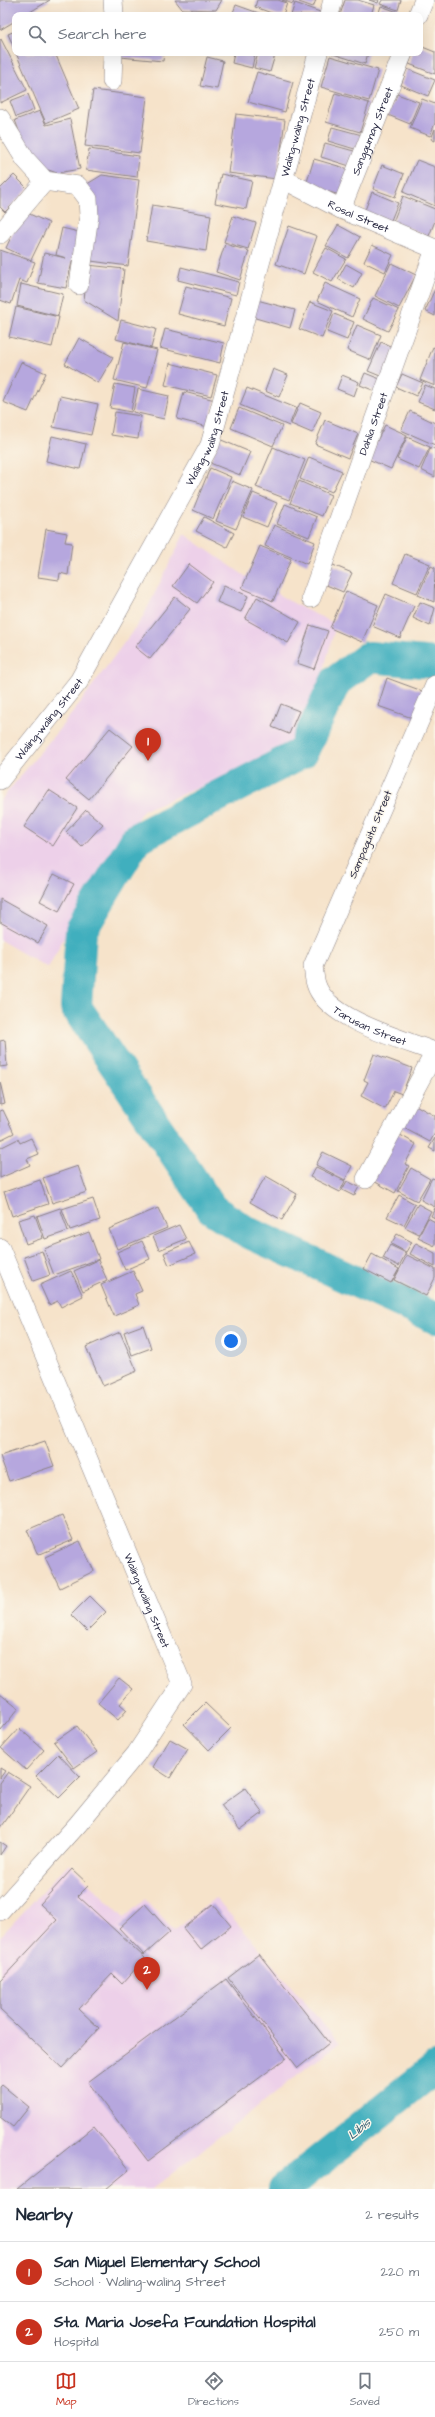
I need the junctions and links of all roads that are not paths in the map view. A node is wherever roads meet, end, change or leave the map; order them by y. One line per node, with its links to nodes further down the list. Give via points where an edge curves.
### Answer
1 (113, 0): 4 (street)
2 (332, 0): 5 (street)
3 (424, 0): 6 (street)
4 (114, 12)
5 (330, 12)
6 (419, 12)
7 (113, 56): 10 (street)
8 (317, 56): 12 (street, Waling-waling Street)
9 (402, 56): 14 (street, Sanggumay Street)
10 (112, 81)
11 (0, 118): 13 (street, via 25,159)
12 (285, 180): 14 (street, Rosal Street); 20 (street, Waling-waling Street, via 210,445 79,681)
13 (45, 181): 15 (street); 17 (street, via 78,186 88,200 89,216)
14 (341, 209): 16 (street, Rosal Street)
15 (0, 234)
16 (435, 249): 18 (street, Dahlia Street)
17 (79, 285)
18 (311, 598)
19 (435, 686): 21 (street, Sampaguita Street, via 313,966)
20 (0, 780)
21 (316, 985): 22 (street, Tarusan Street, via 329,1004 351,1019)
22 (435, 1052): 23 (street)
23 (366, 1178)
24 (0, 1248): 25 (street, Waling-waling Street, via 182,1684 136,1754)
25 (0, 1911)

